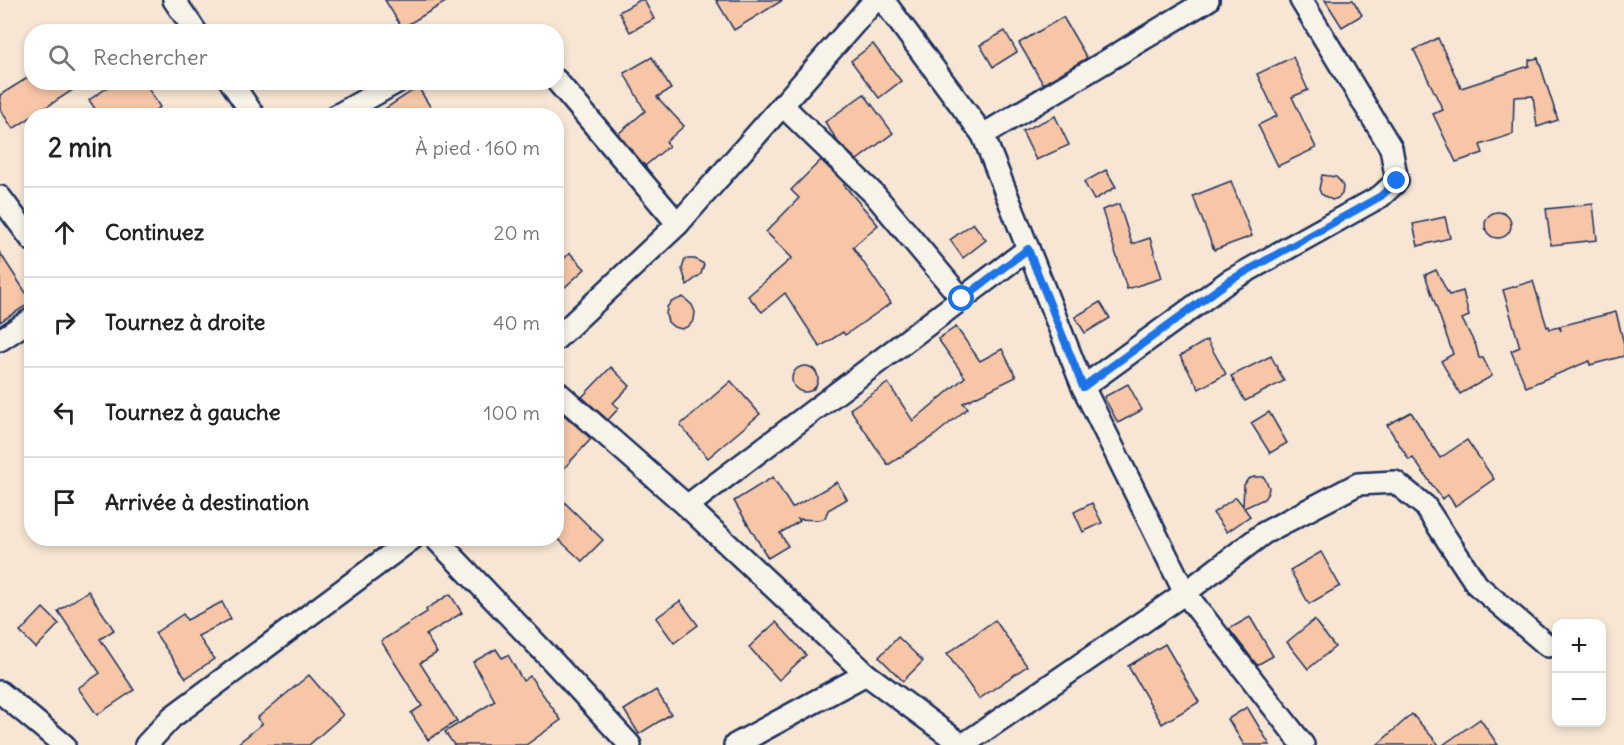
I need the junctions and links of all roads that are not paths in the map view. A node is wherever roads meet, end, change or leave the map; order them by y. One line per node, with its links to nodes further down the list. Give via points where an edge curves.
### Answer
1 (174, 0): 6 (street)
2 (875, 0): 10 (street)
3 (883, 0): 13 (street)
4 (1208, 0): 13 (street)
5 (1301, 0): 22 (street, via 1391,148 1397,181 1381,196 1229,281)
6 (190, 24)
7 (564, 89): 15 (street)
8 (236, 90): 11 (street)
9 (383, 90): 12 (street)
10 (782, 105): 15 (street); 18 (street, via 875,195)
11 (249, 108)
12 (350, 108)
13 (984, 135): 17 (street)
14 (0, 197): 16 (street)
15 (678, 224): 20 (street)
16 (24, 229)
17 (1028, 249): 18 (street); 22 (street)
18 (962, 299): 24 (street)
19 (24, 324): 21 (street)
20 (564, 331)
21 (0, 340)
22 (1083, 387): 27 (street)
23 (564, 398): 24 (street)
24 (687, 506): 29 (street)
25 (402, 546): 32 (street, via 172,717)
26 (443, 546): 33 (street)
27 (1185, 593): 28 (street, via 1264,533 1358,484 1395,482 1425,506 1477,585); 35 (street); 36 (street)
28 (1548, 646)
29 (866, 674): 34 (street); 35 (street)
30 (0, 692): 31 (street)
31 (64, 745)
32 (146, 745)
33 (630, 745)
34 (735, 745)
35 (963, 745)
36 (1303, 745)

